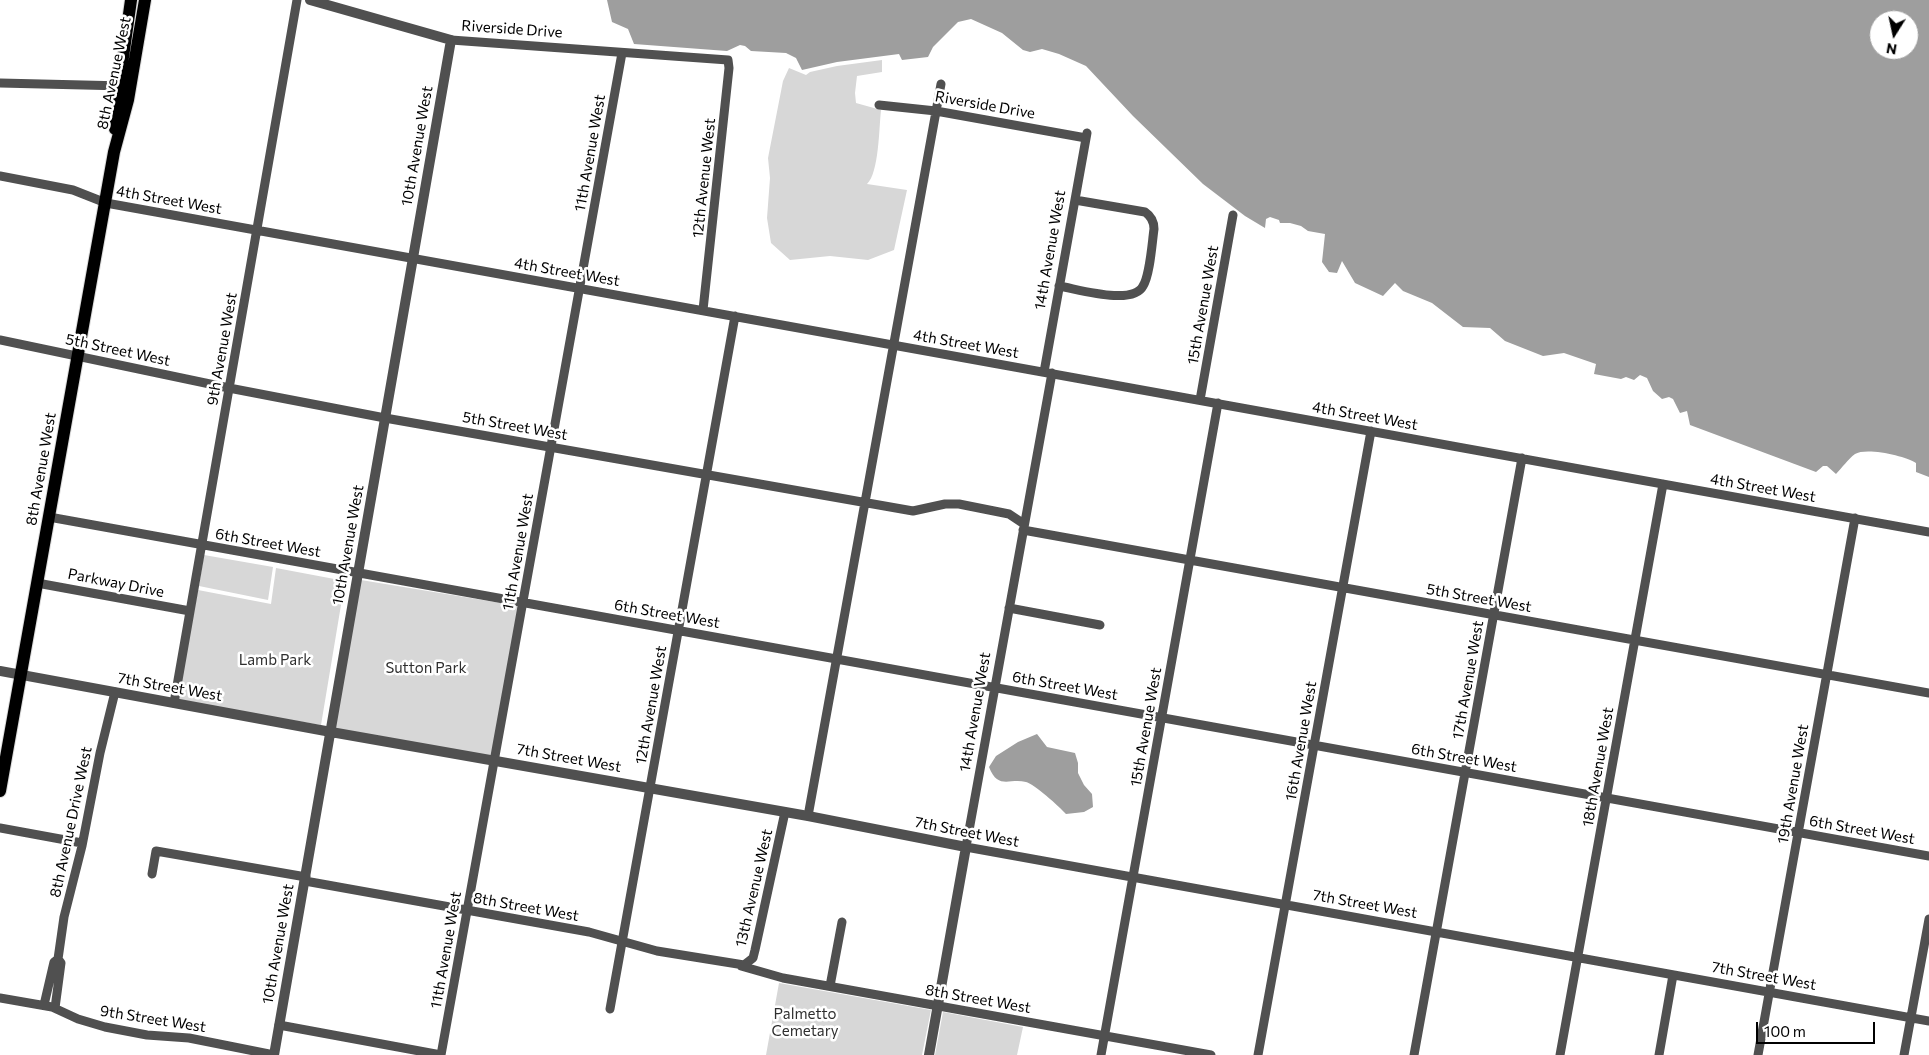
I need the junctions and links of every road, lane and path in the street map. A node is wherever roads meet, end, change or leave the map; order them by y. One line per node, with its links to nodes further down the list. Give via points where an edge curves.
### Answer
1 (131, 0): 12 (main road, 8th Avenue West)
2 (139, 0): 7 (main road)
3 (145, 0): 7 (main road, 8th Avenue West)
4 (297, 0): 20 (street, 9th Avenue West)
5 (310, 0): 6 (street, Riverside Drive)
6 (451, 40): 8 (street, Riverside Drive); 21 (street, 10th Avenue West)
7 (137, 50): 12 (main road, 8th Avenue West)
8 (622, 53): 9 (street, Riverside Drive); 23 (street, 11th Avenue West)
9 (717, 58): 24 (street, 12th Avenue West, via 728,60 730,68)
10 (0, 83): 12 (street)
11 (941, 84): 14 (street)
12 (124, 86): 18 (main road, 8th Avenue West)
13 (879, 105): 14 (street, Riverside Drive)
14 (936, 111): 15 (street, Riverside Drive); 27 (street)
15 (1086, 135): 17 (street, 14th Avenue West)
16 (0, 176): 18 (street, 4th Street West, via 73,190)
17 (1075, 200): 22 (street, 14th Avenue West); 22 (street, via 1145,212 1150,216 1154,230 1145,284 1136,294 1125,296)
18 (106, 202): 20 (street, 4th Street West); 28 (main road, 8th Avenue West)
19 (1233, 215): 31 (street, 15th Avenue West)
20 (257, 230): 21 (street, 4th Street West); 30 (street, 9th Avenue West)
21 (412, 258): 23 (street, 4th Street West); 33 (street, 10th Avenue West)
22 (1059, 286): 29 (street, 14th Avenue West)
23 (580, 288): 24 (street, 4th Street West); 35 (street, 11th Avenue West)
24 (704, 310): 25 (street, 4th Street West)
25 (735, 316): 27 (street, 4th Street West); 37 (street, 12th Avenue West)
26 (0, 340): 28 (street, 5th Street West)
27 (894, 345): 29 (street, 4th Street West); 39 (street)
28 (78, 356): 30 (street, 5th Street West); 40 (main road, 8th Avenue West)
29 (1048, 373): 31 (street, 4th Street West); 42 (street, 14th Avenue West)
30 (229, 388): 33 (street, 5th Street West); 44 (street, 9th Avenue West)
31 (1200, 400): 32 (street, 4th Street West)
32 (1218, 404): 34 (street, 4th Street West); 45 (street, 15th Avenue West)
33 (385, 418): 35 (street, 5th Street West); 46 (street, 10th Avenue West)
34 (1371, 431): 36 (street, 4th Street West); 48 (street, 16th Avenue West)
35 (551, 446): 37 (street, 5th Street West); 49 (street, 11th Avenue West)
36 (1522, 458): 38 (street, 4th Street West); 52 (street, 17th Avenue West)
37 (707, 474): 39 (street, 5th Street West); 54 (street, 12th Avenue West)
38 (1663, 484): 41 (street, 4th Street West); 55 (street, 18th Avenue West)
39 (865, 502): 42 (street, 5th Street West, via 913,511 959,504 1010,514); 56 (street)
40 (49, 517): 44 (street, 6th Street West); 47 (main road, 8th Avenue West)
41 (1855, 518): 43 (street, 4th Street West); 59 (street, 19th Avenue West)
42 (1024, 527): 45 (street, 5th Street West); 50 (street, 14th Avenue West)
43 (1929, 532)
44 (202, 545): 46 (street, 6th Street West); 51 (street, 9th Avenue West)
45 (1190, 560): 48 (street, 5th Street West); 64 (street, 15th Avenue West)
46 (359, 573): 49 (street, 6th Street West); 65 (street, 10th Avenue West)
47 (37, 583): 51 (street, Parkway Drive); 58 (main road, 8th Avenue West)
48 (1342, 588): 52 (street, 5th Street West); 66 (street, 16th Avenue West)
49 (523, 602): 54 (street, 6th Street West); 67 (street, 11th Avenue West)
50 (1009, 608): 53 (street); 60 (street, 14th Avenue West)
51 (190, 611): 63 (street, 9th Avenue West)
52 (1494, 615): 55 (street, 5th Street West); 69 (street, 17th Avenue West)
53 (1100, 625)
54 (678, 630): 56 (street, 6th Street West); 70 (street, 12th Avenue West)
55 (1635, 640): 59 (street, 5th Street West); 72 (street, 18th Avenue West)
56 (837, 659): 60 (street, 6th Street West); 74 (street)
57 (0, 671): 58 (street, 7th Street West)
58 (21, 675): 61 (street, 7th Street West); 68 (main road, 8th Avenue West)
59 (1826, 675): 62 (street, 5th Street West); 76 (street, 19th Avenue West)
60 (995, 688): 64 (street, 6th Street West); 78 (street, 14th Avenue West)
61 (115, 692): 63 (street, 7th Street West); 77 (street, 8th Avenue Drive West)
62 (1929, 693)
63 (174, 703): 65 (street, 7th Street West)
64 (1162, 718): 66 (street, 6th Street West); 81 (street, 15th Avenue West)
65 (331, 732): 67 (street, 7th Street West); 82 (street, 10th Avenue West)
66 (1314, 745): 69 (street, 6th Street West); 83 (street, 16th Avenue West)
67 (494, 760): 70 (street, 7th Street West); 84 (street, 11th Avenue West)
68 (2, 762): 71 (main road, 8th Avenue West)
69 (1465, 773): 72 (street, 6th Street West); 87 (street, 17th Avenue West)
70 (650, 788): 73 (street, 7th Street West); 88 (street, 12th Avenue West)
71 (0, 792)
72 (1607, 798): 76 (street, 6th Street West); 89 (street, 18th Avenue West)
73 (785, 812): 74 (street, 7th Street West); 91 (street, 13th Avenue West, via 755,950 749,963)
74 (808, 816): 78 (street, 7th Street West)
75 (0, 828): 77 (street)
76 (1798, 833): 79 (street, 6th Street West); 94 (street, 19th Avenue West)
77 (82, 843): 90 (street, 8th Avenue Drive West, via 64,917)
78 (966, 847): 81 (street, 7th Street West); 97 (street, 14th Avenue West)
79 (1929, 856)
80 (152, 874): 82 (street, 8th Street West, via 156,851)
81 (1133, 878): 83 (street, 7th Street West); 103 (street, 15th Avenue West)
82 (305, 879): 84 (street, 8th Street West); 102 (street, 10th Avenue West)
83 (1285, 905): 87 (street, 7th Street West); 109 (street, 16th Avenue West)
84 (468, 911): 88 (street, 8th Street West, via 589,932); 105 (street, 11th Avenue West)
85 (1929, 919): 100 (street)
86 (842, 922): 93 (street)
87 (1436, 932): 89 (street, 7th Street West); 110 (street, 17th Avenue West)
88 (622, 941): 91 (street, 8th Street West, via 657,951); 99 (street, 12th Avenue West)
89 (1578, 958): 92 (street, 7th Street West); 111 (street, 18th Avenue West)
90 (58, 959): 96 (street, 8th Avenue Drive West, via 54,962); 98 (street, 8th Avenue Drive West)
91 (742, 966): 93 (street, 8th Street West, via 783,978)
92 (1673, 975): 94 (street, 7th Street West); 112 (street)
93 (830, 986): 97 (street, 8th Street West)
94 (1769, 992): 100 (street, 7th Street West); 113 (street, 19th Avenue West)
95 (0, 998): 96 (street, 9th Street West)
96 (44, 1005): 98 (street, 9th Street West)
97 (938, 1006): 103 (street, 8th Street West); 106 (street, 14th Avenue West)
98 (55, 1008): 104 (street, 9th Street West, via 105,1027 189,1038)
99 (610, 1009)
100 (1911, 1018): 101 (street, 7th Street West); 114 (street)
101 (1929, 1021)
102 (279, 1025): 104 (street, 10th Avenue West); 105 (street)
103 (1104, 1036): 107 (street, 15th Avenue West); 108 (street, 8th Street West)
104 (274, 1055)
105 (441, 1055)
106 (929, 1055)
107 (1101, 1055)
108 (1211, 1055)
109 (1258, 1055)
110 (1414, 1055)
111 (1560, 1055)
112 (1659, 1055)
113 (1758, 1055)
114 (1904, 1055)

